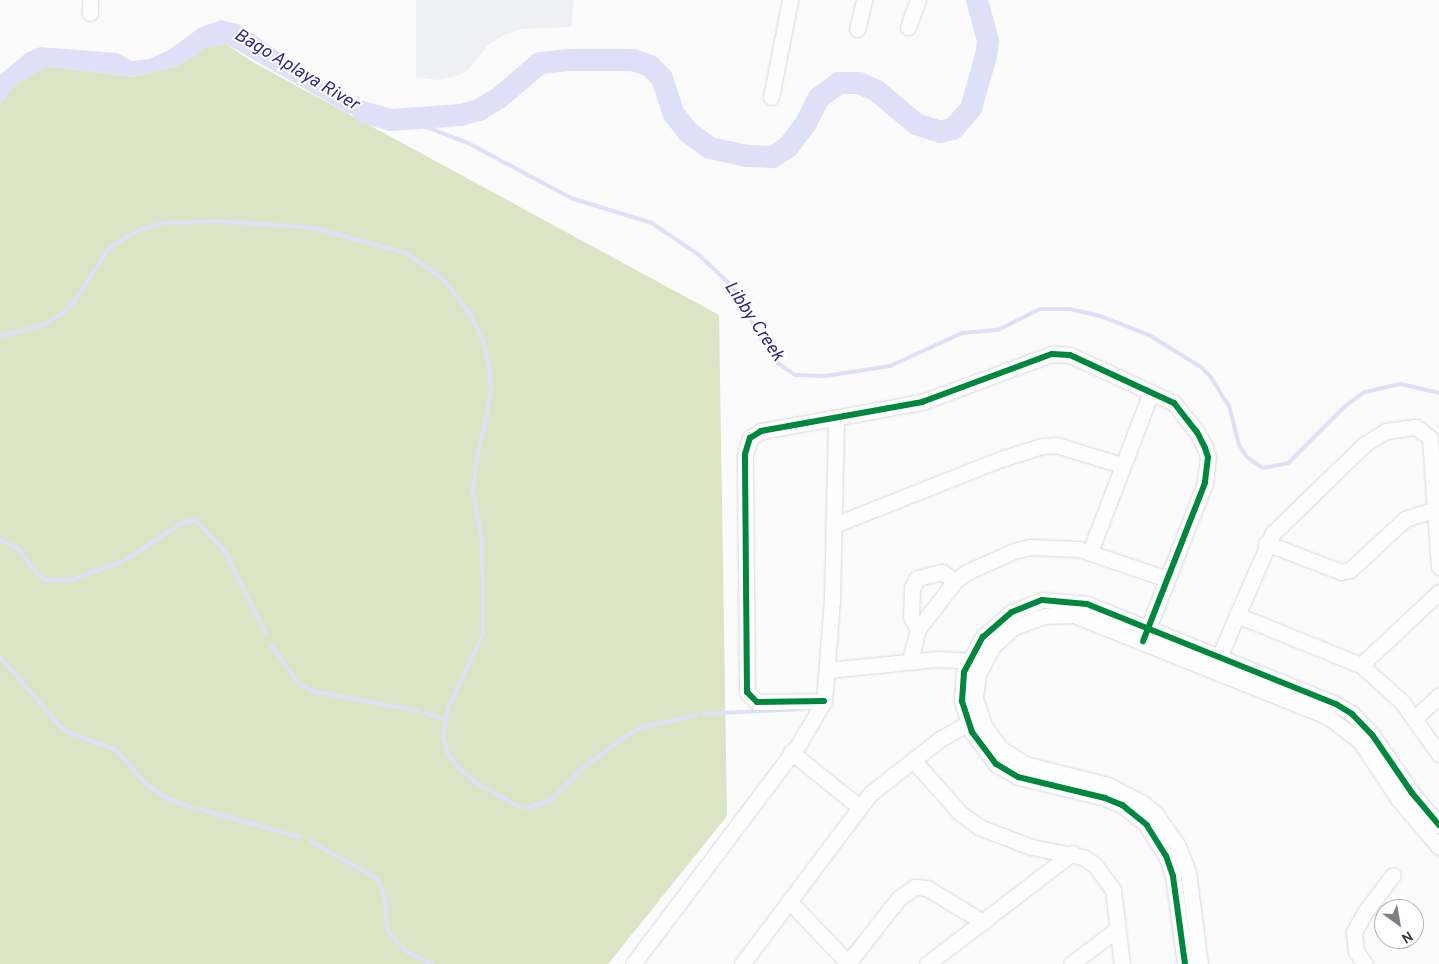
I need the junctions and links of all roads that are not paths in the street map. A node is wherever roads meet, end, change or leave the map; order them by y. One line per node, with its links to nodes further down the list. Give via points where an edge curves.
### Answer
1 (790, 0): 6 (street)
2 (864, 0): 5 (street)
3 (918, 0): 4 (street)
4 (908, 27)
5 (857, 29)
6 (772, 97)
7 (1151, 392): 8 (street, via 1070,355 1052,354 922,402); 9 (street); 15 (street, via 1174,403 1197,432 1208,457 1205,483)
8 (836, 418): 11 (street); 28 (street, via 761,431 750,438 745,454 747,692 757,702)
9 (1122, 465): 11 (street, via 1056,445 1042,446); 13 (street)
10 (1433, 510): 12 (street, via 1405,519 1350,570 1341,572); 12 (street, via 1432,445 1427,433 1416,427 1386,431 1364,444 1291,513); 14 (street)
11 (834, 525): 25 (street)
12 (1266, 544): 18 (street)
13 (1090, 552): 15 (street); 16 (street, via 1054,547 1022,549 992,559)
14 (1439, 566)
15 (1167, 578): 20 (street)
16 (955, 580): 19 (street); 19 (street, via 942,572 916,578 912,588 911,617)
17 (1439, 592): 24 (street)
18 (1237, 614): 21 (street); 24 (street)
19 (918, 629): 23 (street)
20 (1146, 634): 21 (street); 22 (street, via 1087,604 1042,600 1012,612 995,625); 26 (street)
21 (1220, 655): 26 (street); 35 (street, via 1336,704 1352,714 1373,736 1412,793)
22 (976, 660): 23 (street); 30 (street, via 962,687 964,712)
23 (910, 661): 25 (street)
24 (1361, 665): 29 (street)
25 (828, 670): 28 (street)
26 (1214, 670): 36 (street, via 1339,723 1360,741 1399,800)
27 (1439, 696): 29 (street)
28 (824, 701): 31 (street)
29 (1415, 718): 32 (street)
30 (974, 720): 33 (street); 48 (street, via 986,754 1006,770 1032,781 1105,798 1122,805 1146,826 1166,856 1173,876); 49 (street, via 1012,757 1036,768 1124,791 1167,826 1188,872)
31 (791, 752): 34 (street); 43 (street)
32 (1439, 754)
33 (913, 760): 34 (street); 37 (street, via 960,812 979,827 1031,847)
34 (858, 806): 39 (street)
35 (1439, 825)
36 (1439, 847)
37 (1072, 854): 40 (street); 41 (street, via 1084,857 1106,876 1113,890)
38 (1393, 875): 50 (street, via 1354,932 1356,951)
39 (789, 901): 42 (street); 44 (street)
40 (982, 922): 42 (street, via 914,883); 45 (street)
41 (1116, 930): 46 (street); 47 (street)
42 (849, 963)
43 (633, 964)
44 (742, 964)
45 (927, 964)
46 (1071, 964)
47 (1122, 964)
48 (1185, 964)
49 (1200, 964)
50 (1365, 964)

